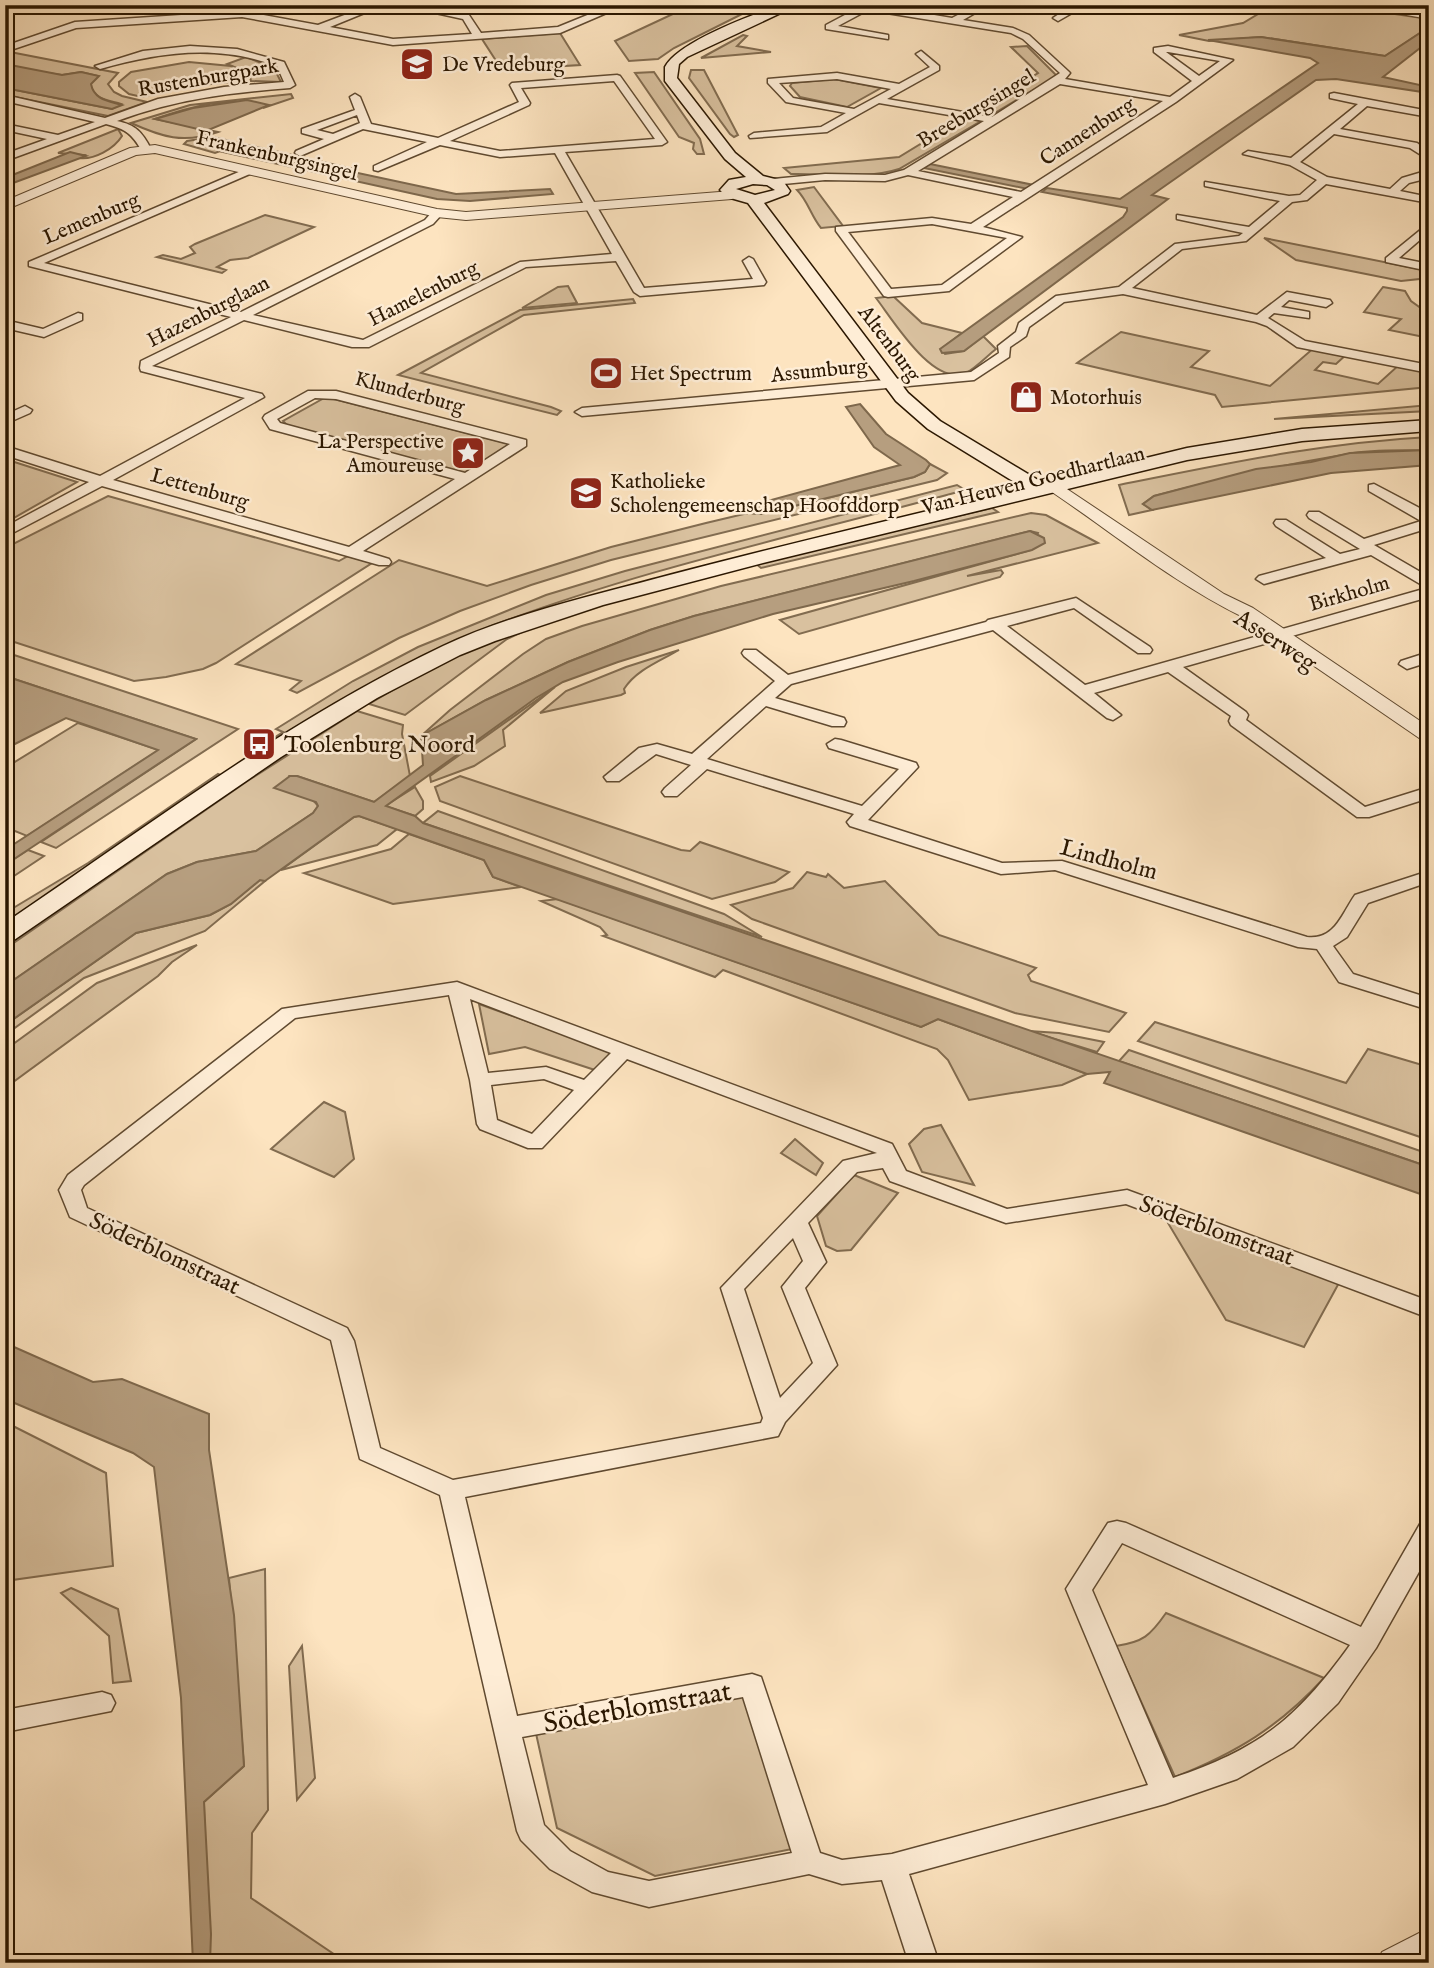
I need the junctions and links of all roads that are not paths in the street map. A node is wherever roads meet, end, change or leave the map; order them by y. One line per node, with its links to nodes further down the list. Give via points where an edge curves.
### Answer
1 (380, 5): 15 (street)
2 (403, 5): 17 (street, via 466,16)
3 (621, 5): 16 (street)
4 (776, 5): 11 (main road, Altenburg)
5 (792, 5): 11 (main road, Altenburg)
6 (985, 5): 14 (street)
7 (1049, 5): 12 (street, via 1074,9)
8 (1355, 5): 10 (street)
9 (865, 6): 14 (street, Breeburgsingel); 18 (street, via 829,27)
10 (1429, 16)
11 (756, 18): 50 (main road, Altenburg, via 682,54 671,66 670,78)
12 (1058, 18)
13 (162, 19): 15 (street, via 242,14); 20 (street, via 75,25)
14 (953, 21): 23 (street, Breeburgsingel, via 1021,34 1063,70)
15 (319, 28): 17 (street, via 393,42)
16 (560, 30): 17 (street); 19 (street)
17 (478, 36)
18 (885, 37)
19 (568, 42)
20 (5, 49)
21 (921, 54): 25 (street, via 936,68)
22 (100, 66): 37 (street, Rustenburgpark, via 135,54 211,49 281,64 290,86 178,97)
23 (1058, 81): 30 (street, Cannenburg); 38 (street, Breeburgsingel)
24 (1199, 81): 24 (street, Cannenburg, via 1228,60 1157,50); 30 (street, Cannenburg)
25 (899, 87): 29 (street); 35 (street, via 837,76 771,81 790,100)
26 (1334, 96): 32 (street)
27 (355, 97): 34 (street)
28 (5, 98): 37 (street)
29 (877, 100): 35 (street); 38 (street)
30 (1172, 100): 63 (street, Cannenburg)
31 (1421, 100): 33 (street)
32 (1365, 103): 33 (street); 41 (street)
33 (1411, 110): 36 (street)
34 (361, 112): 39 (street); 44 (street, via 306,131)
35 (856, 112): 42 (street, via 823,130)
36 (1429, 114)
37 (106, 120): 43 (street, Rustenburgpark); 46 (street, via 138,134)
38 (994, 120): 56 (street, Breeburgsingel)
39 (363, 126): 44 (street); 45 (street)
40 (5, 127): 43 (street)
41 (1331, 130): 51 (street, via 1413,145); 53 (street)
42 (754, 136)
43 (58, 138): 52 (street, Rustenburgpark)
44 (335, 138): 48 (street)
45 (441, 141): 47 (street, via 500,154); 47 (street, via 525,103 515,85 617,78 662,142); 54 (street)
46 (146, 149): 55 (street, Frankenburgsingel); 67 (street)
47 (558, 150): 66 (street)
48 (300, 153)
49 (1248, 154): 53 (street)
50 (730, 156): 60 (main road, Altenburg); 61 (main road, Altenburg)
51 (1429, 157)
52 (5, 158)
53 (1293, 162): 58 (street)
54 (378, 168)
55 (248, 171): 68 (street, Frankenburgsingel); 79 (street, Lemenburg, via 33,264)
56 (908, 172): 61 (street, Breeburgsingel); 63 (street)
57 (1429, 173): 62 (street, via 1406,180)
58 (1324, 180): 62 (street); 64 (street, via 1303,198)
59 (1209, 184): 64 (street)
60 (733, 188): 61 (main road); 66 (street, Frankenburgsingel)
61 (768, 189): 87 (main road, Altenburg); 88 (main road, Altenburg)
62 (1392, 192): 65 (street)
63 (1023, 196): 71 (street, Cannenburg)
64 (1289, 199): 72 (street)
65 (1429, 200)
66 (591, 203): 68 (street, Frankenburgsingel, via 466,216); 73 (street)
67 (5, 206)
68 (437, 213): 79 (street, Hazenburglaan, via 429,222)
69 (1181, 217): 72 (street)
70 (1429, 226): 75 (street, via 1390,260)
71 (973, 228): 71 (street, via 932,221 839,229 888,293 945,288 1016,237)
72 (1249, 234): 76 (street, via 1179,246)
73 (621, 257): 74 (street, via 640,292 760,282); 79 (street, Hamelenburg, via 524,264 365,344)
74 (748, 261)
75 (1429, 268)
76 (1123, 290): 82 (street); 87 (street, Assumburg, via 1060,299 1023,326 1022,333 1004,346 1005,354 974,376)
77 (1326, 303): 78 (street, via 1287,296)
78 (1271, 309): 80 (street); 82 (street)
79 (243, 315): 89 (street, Hazenburglaan, via 146,364 146,368)
80 (1305, 315)
81 (78, 317): 84 (street, via 44,333)
82 (1259, 318): 86 (street, via 1301,344)
83 (5, 324): 84 (street)
84 (25, 329): 85 (street)
85 (5, 338)
86 (1429, 369)
87 (913, 381): 88 (street, Assumburg); 99 (main road, Altenburg, via 938,413)
88 (892, 383): 92 (street, Assumburg); 99 (main road, Altenburg, via 934,425)
89 (257, 397): 90 (street); 98 (street)
90 (289, 406): 97 (street, via 270,418 275,426); 97 (street, Klunderburg, via 313,394 336,395 521,443)
91 (25, 410): 94 (street)
92 (582, 412)
93 (1429, 416): 99 (main road, Van Heuven Goedhartlaan, via 1240,434)
94 (5, 420)
95 (1429, 425): 99 (main road, Van Heuven Goedhartlaan, via 1244,443)
96 (5, 450): 98 (street, Lettenburg)
97 (467, 478): 106 (street)
98 (100, 481): 104 (street); 106 (street, Lettenburg)
99 (1039, 484): 113 (street, Asserweg, via 1218,598 1234,616); 132 (main road, Van Heuven Goedhartlaan, via 627,582 499,628 369,693 272,752)
100 (1374, 488): 102 (street, Birkholm)
101 (1314, 515): 105 (street, Birkholm)
102 (1429, 521): 105 (street, Birkholm)
103 (1281, 523): 107 (street, Birkholm)
104 (5, 533)
105 (1367, 547): 107 (street, Birkholm); 110 (street, Birkholm)
106 (352, 552): 108 (street, Lettenburg)
107 (1338, 559): 109 (street, Birkholm)
108 (384, 562)
109 (1264, 579)
110 (1429, 584)
111 (1429, 592): 113 (street, Birkholm)
112 (993, 623): 114 (street, via 1076,603); 119 (street); 120 (street)
113 (1273, 636): 118 (street); 124 (street, Asserweg, via 1303,661 1338,677)
114 (1143, 650)
115 (750, 653): 119 (street)
116 (1429, 657): 117 (street)
117 (1407, 664)
118 (1169, 665): 120 (street); 129 (street, via 1363,813)
119 (785, 681): 121 (street)
120 (1083, 691): 122 (street)
121 (763, 699): 123 (street); 126 (street)
122 (1113, 715)
123 (838, 722)
124 (1429, 736)
125 (835, 744): 130 (street, via 911,767)
126 (700, 762): 127 (street, via 657,750 645,752); 128 (street); 130 (street)
127 (613, 777)
128 (670, 792)
129 (1429, 792)
130 (865, 811): 133 (street, Lindholm, via 856,822 1001,869 1056,866 1305,943)
131 (1429, 876): 133 (street, via 1361,899 1338,937)
132 (5, 935)
133 (1322, 943): 135 (street, via 1346,978)
134 (457, 988): 136 (street, Söderblomstraat); 137 (street); 143 (street, Söderblomstraat, via 289,1013 76,1180 70,1190 78,1212 339,1334 369,1453)
135 (1429, 1004)
136 (623, 1052): 138 (street); 139 (street, Söderblomstraat, via 885,1149)
137 (480, 1080): 138 (street, via 546,1073); 138 (street, via 487,1124 536,1143)
138 (587, 1088)
139 (889, 1160): 140 (street, via 850,1166); 141 (street, Söderblomstraat, via 898,1176 1006,1216 1127,1197)
140 (796, 1221): 142 (street, via 732,1288); 142 (street, via 815,1262 793,1287 825,1365)
141 (1429, 1310)
142 (775, 1418): 143 (street, via 770,1430)
143 (450, 1490): 148 (street)
144 (1429, 1531): 145 (street)
145 (1367, 1642): 149 (street, via 1329,1695 1283,1738 1227,1771); 149 (street, via 1117,1530 1079,1589)
146 (102, 1703): 147 (street)
147 (5, 1721)
148 (505, 1729): 150 (street, via 531,1831 559,1860 602,1883 649,1894); 150 (street, Söderblomstraat, via 752,1685)
149 (1165, 1792): 151 (street)
150 (809, 1863): 151 (street, via 842,1872)
151 (892, 1866): 153 (street)
152 (1429, 1943): 154 (street)
153 (924, 1963)
154 (1394, 1963)

